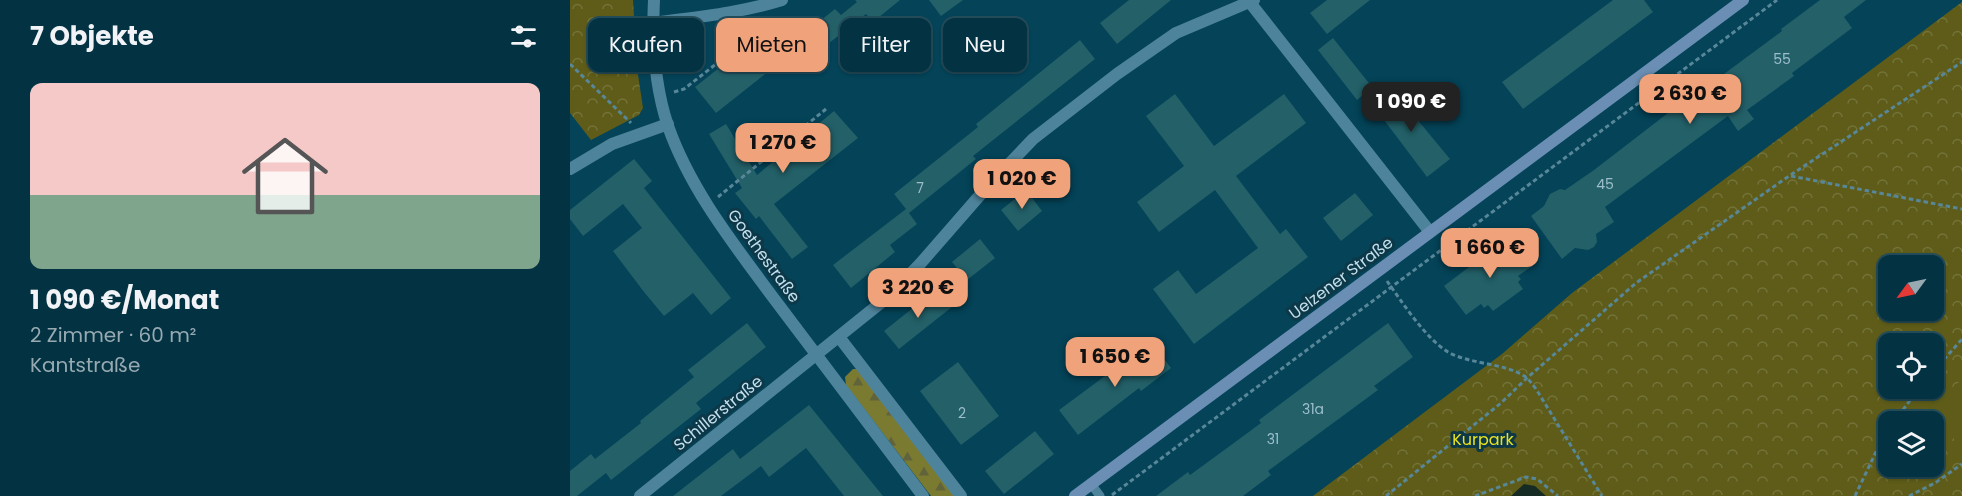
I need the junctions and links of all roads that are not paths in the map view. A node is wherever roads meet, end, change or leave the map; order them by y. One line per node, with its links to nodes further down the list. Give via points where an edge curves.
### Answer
1 (654, 0): 5 (street, Goethestraße)
2 (782, 0): 6 (street)
3 (1743, 0): 10 (street, Uelzener Straße)
4 (1251, 1): 10 (street); 11 (street, via 1176,33 1033,139 888,297)
5 (653, 18)
6 (692, 18)
7 (658, 72): 8 (street, Goethestraße)
8 (668, 124): 9 (street, via 612,144); 12 (street, Goethestraße, via 690,176 708,206)
9 (570, 169)
10 (1430, 232): 13 (street, Uelzener Straße)
11 (839, 337): 12 (street); 16 (street)
12 (816, 355): 14 (street, Schillerstraße); 15 (street, Goethestraße)
13 (1091, 484): 17 (street, Uelzener Straße); 18 (lane)
14 (640, 496)
15 (923, 496)
16 (961, 496)
17 (1075, 496)
18 (1100, 496)

